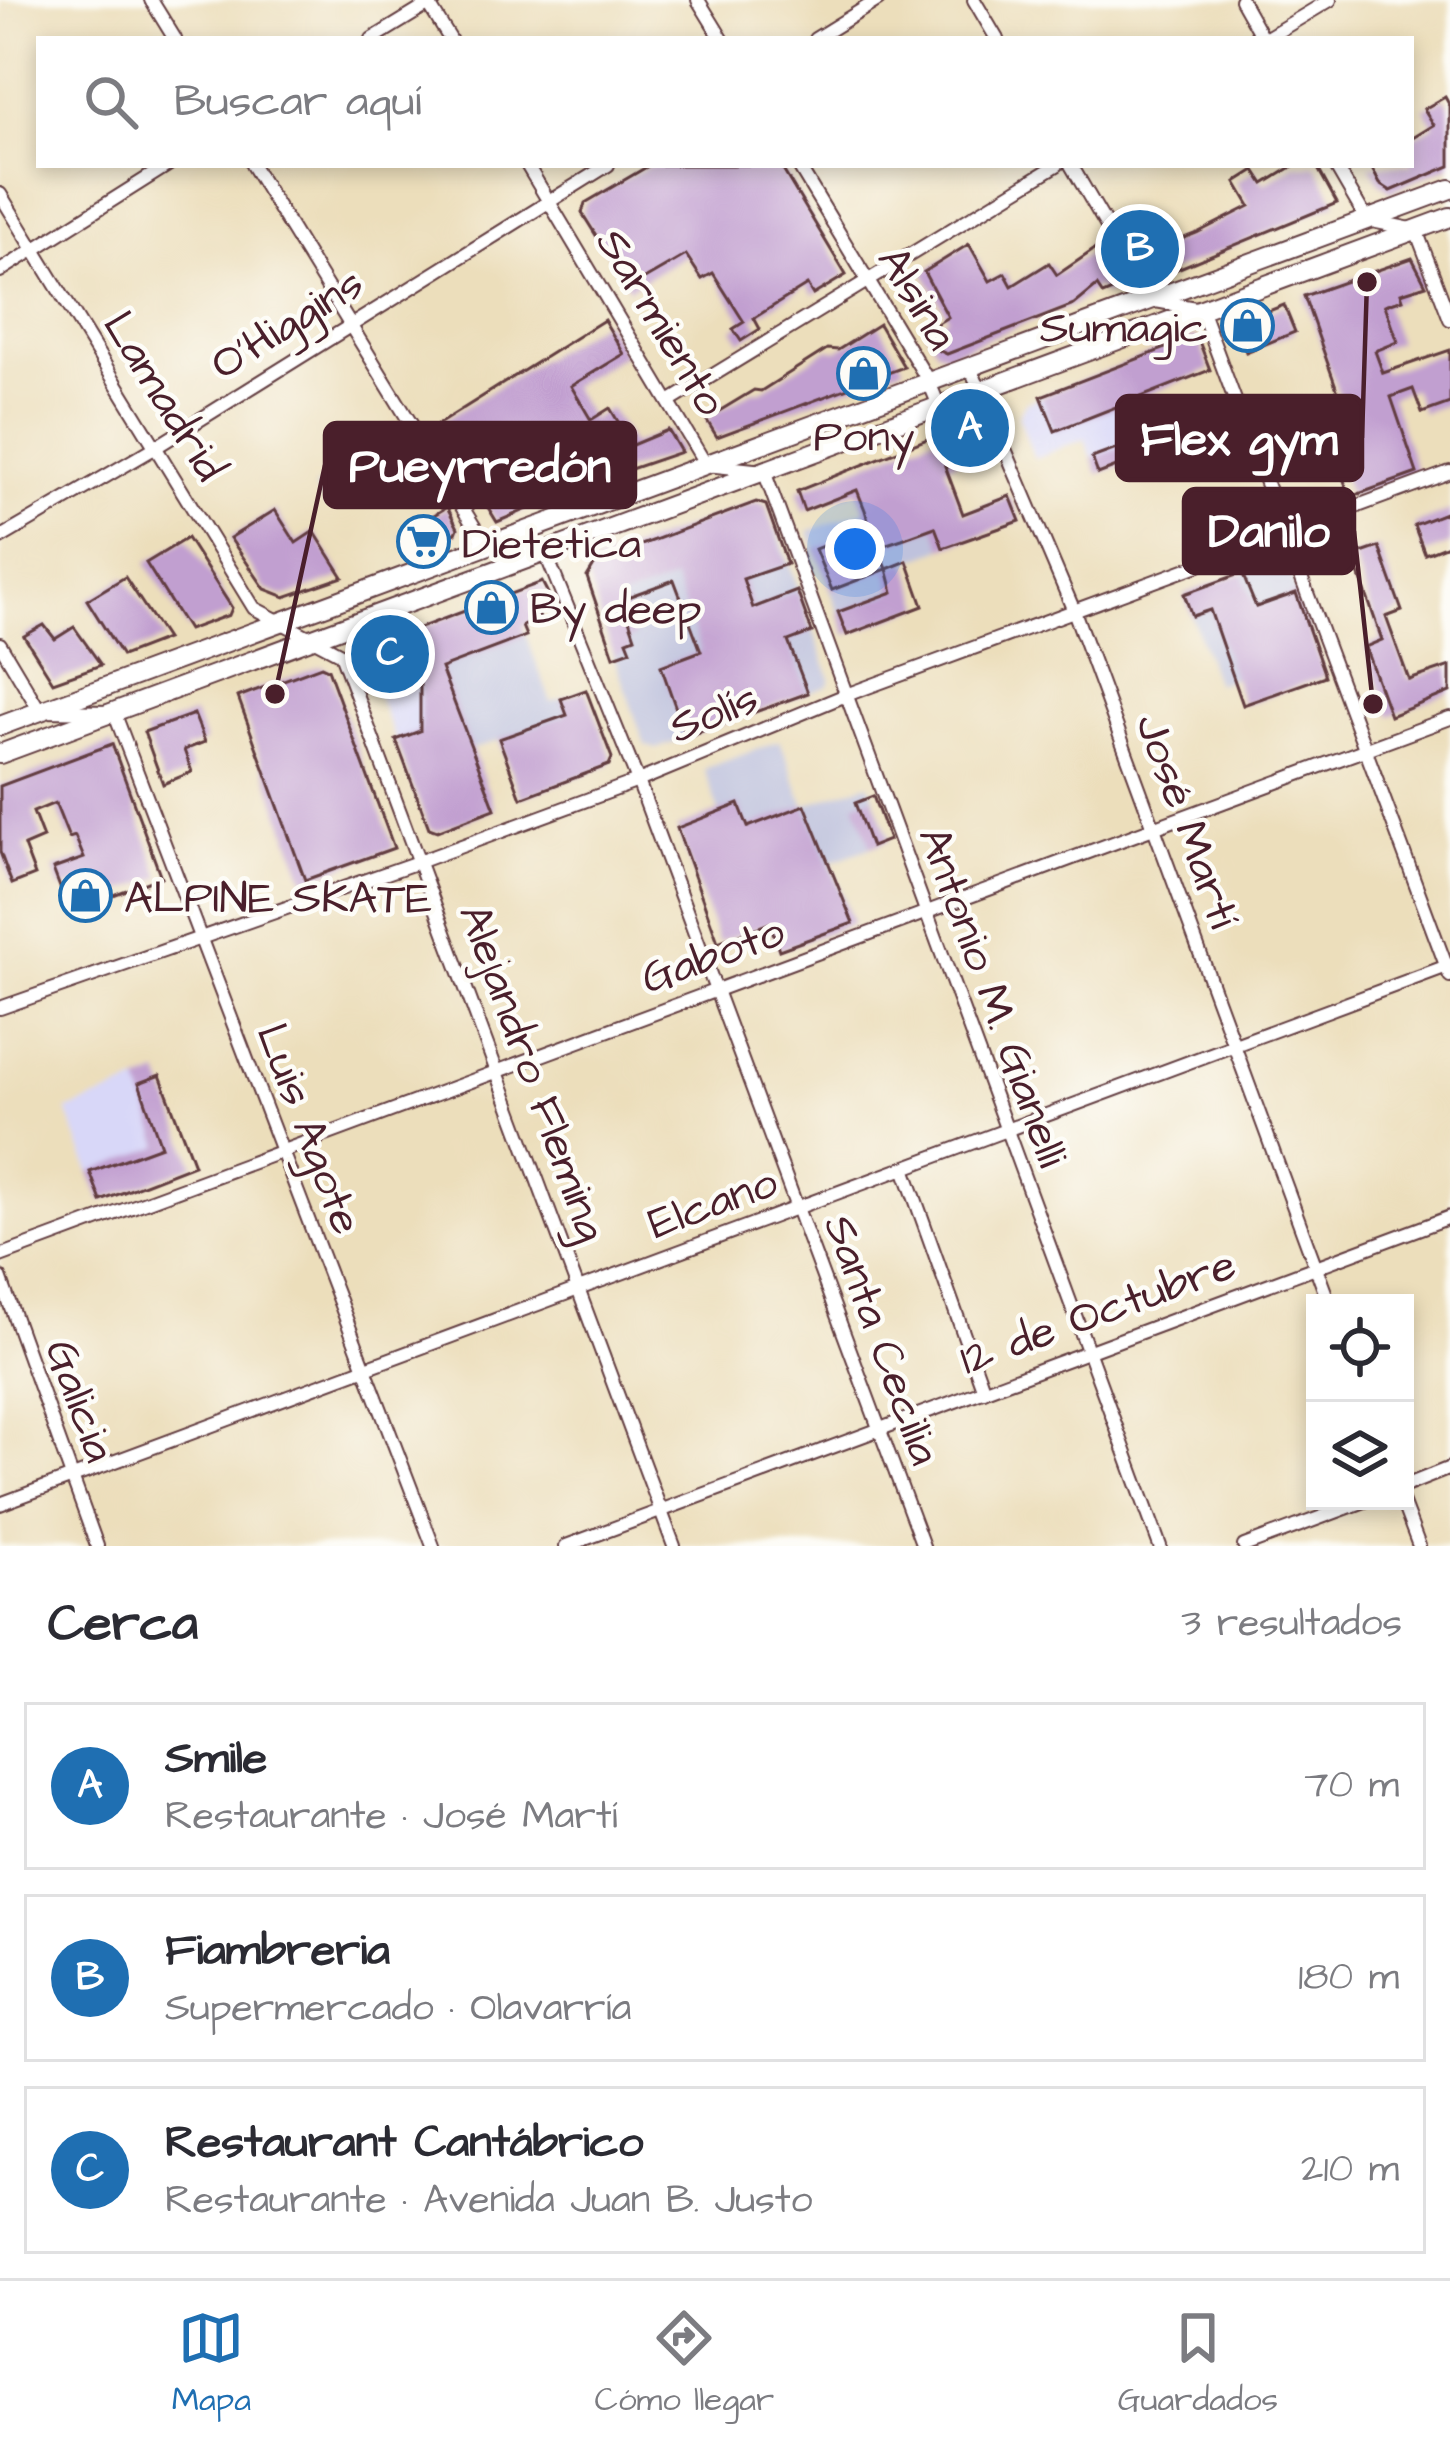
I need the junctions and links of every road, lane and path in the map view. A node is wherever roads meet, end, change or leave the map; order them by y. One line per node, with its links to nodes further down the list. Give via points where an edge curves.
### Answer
1 (151, 0): 8 (street)
2 (698, 0): 11 (street)
3 (878, 0): 12 (street)
4 (974, 0): 13 (street)
5 (1241, 0): 14 (street)
6 (1330, 0): 15 (street)
7 (430, 2): 9 (street); 10 (street)
8 (173, 36)
9 (377, 36)
10 (448, 36)
11 (720, 36)
12 (820, 36)
13 (995, 36)
14 (1262, 36)
15 (1269, 36)
16 (163, 168): 30 (street)
17 (254, 168): 36 (street)
18 (529, 168): 26 (street, Sarmiento)
19 (603, 168): 26 (street, O'Higgins)
20 (800, 168): 32 (street, Alsina)
21 (1053, 168): 32 (street)
22 (1073, 168): 33 (street)
23 (1337, 168): 28 (street)
24 (1450, 189): 28 (main road)
25 (0, 194): 30 (street, Lamadrid)
26 (549, 201): 36 (street, O'Higgins); 40 (street, Sarmiento)
27 (1450, 217): 29 (main road)
28 (1366, 220): 29 (street); 33 (main road)
29 (1416, 230): 34 (main road); 35 (street)
30 (35, 250): 31 (street); 42 (street, Lamadrid)
31 (0, 271)
32 (867, 280): 38 (street, Alsina); 40 (street)
33 (1150, 300): 34 (street); 37 (main road)
34 (1201, 309): 39 (main road); 46 (street)
35 (1450, 319)
36 (350, 325): 42 (street, O'Higgins); 48 (street)
37 (970, 367): 38 (main road); 39 (street, José Martí)
38 (929, 382): 41 (street, Alsina); 43 (main road)
39 (981, 391): 41 (main road); 50 (street, José Martí)
40 (669, 402): 43 (street, Sarmiento)
41 (939, 406): 44 (main road)
42 (155, 447): 47 (street, O'Higgins); 51 (street, Lamadrid, via 254,608)
43 (706, 465): 44 (street, Sarmiento); 48 (main road)
44 (764, 471): 49 (main road); 54 (street, Antonio M. Gianelli)
45 (1450, 472): 46 (street, Solís)
46 (1286, 533): 50 (street, Solís); 59 (street)
47 (0, 538)
48 (486, 547): 49 (street); 51 (main road)
49 (545, 552): 52 (main road); 61 (street, Santa Cecilia)
50 (1074, 611): 54 (street, Solís); 62 (street, José Martí)
51 (281, 622): 52 (street, Lamadrid); 55 (main road)
52 (312, 639): 56 (main road); 63 (street, Alejandro Fleming, via 341,654)
53 (0, 644): 55 (street)
54 (846, 695): 61 (street, Solís); 64 (street, Antonio M. Gianelli)
55 (40, 711): 56 (street); 58 (main road)
56 (114, 712): 60 (main road); 65 (street, Luis Agote)
57 (1450, 718): 59 (street, Gaboto)
58 (0, 726)
59 (1366, 750): 62 (street, Gaboto); 66 (street)
60 (0, 754)
61 (638, 781): 63 (street, Solís); 67 (street, Santa Cecilia)
62 (1154, 827): 64 (street, Gaboto); 69 (street, José Martí)
63 (418, 862): 65 (street, Solís); 70 (street, Alejandro Fleming)
64 (926, 912): 67 (street, Gaboto); 71 (street, Antonio M. Gianelli)
65 (199, 935): 68 (street, Solís); 72 (street, Luis Agote)
66 (1449, 969): 69 (street, Elcano)
67 (715, 990): 70 (street, Gaboto); 74 (street, Santa Cecilia)
68 (0, 1008)
69 (1234, 1045): 71 (street, Elcano); 77 (street, José Martí)
70 (497, 1072): 72 (street, Gaboto); 79 (street, Alejandro Fleming)
71 (1006, 1130): 73 (street, Elcano); 81 (street, Antonio M. Gianelli)
72 (282, 1151): 76 (street, Gaboto); 82 (street, Luis Agote)
73 (904, 1168): 74 (street, Elcano); 83 (street)
74 (797, 1208): 79 (street, Elcano); 84 (street, Santa Cecilia)
75 (1450, 1217): 77 (street, 12 de Octubre)
76 (0, 1256)
77 (1316, 1267): 80 (street, José Martí); 81 (street, 12 de Octubre)
78 (0, 1277): 86 (street, Galicia)
79 (578, 1289): 82 (street, Elcano); 91 (street, Alejandro Fleming)
80 (1326, 1294)
81 (1089, 1352): 83 (street, 12 de Octubre); 98 (street, Antonio M. Gianelli)
82 (365, 1368): 86 (street, Elcano); 94 (street, Luis Agote)
83 (984, 1391): 84 (street, 12 de Octubre)
84 (880, 1430): 91 (street, 12 de Octubre); 97 (street, Santa Cecilia)
85 (1450, 1468): 87 (street)
86 (71, 1478): 88 (street, Elcano); 93 (street, Galicia)
87 (1414, 1482)
88 (0, 1504)
89 (1341, 1510): 92 (street)
90 (1405, 1510): 101 (street)
91 (661, 1511): 95 (street, 12 de Octubre); 96 (street, Alejandro Fleming)
92 (1289, 1529): 99 (street); 100 (street)
93 (97, 1546)
94 (433, 1546)
95 (566, 1546)
96 (674, 1546)
97 (923, 1546)
98 (1160, 1546)
99 (1244, 1546)
100 (1295, 1546)
101 (1419, 1546)

